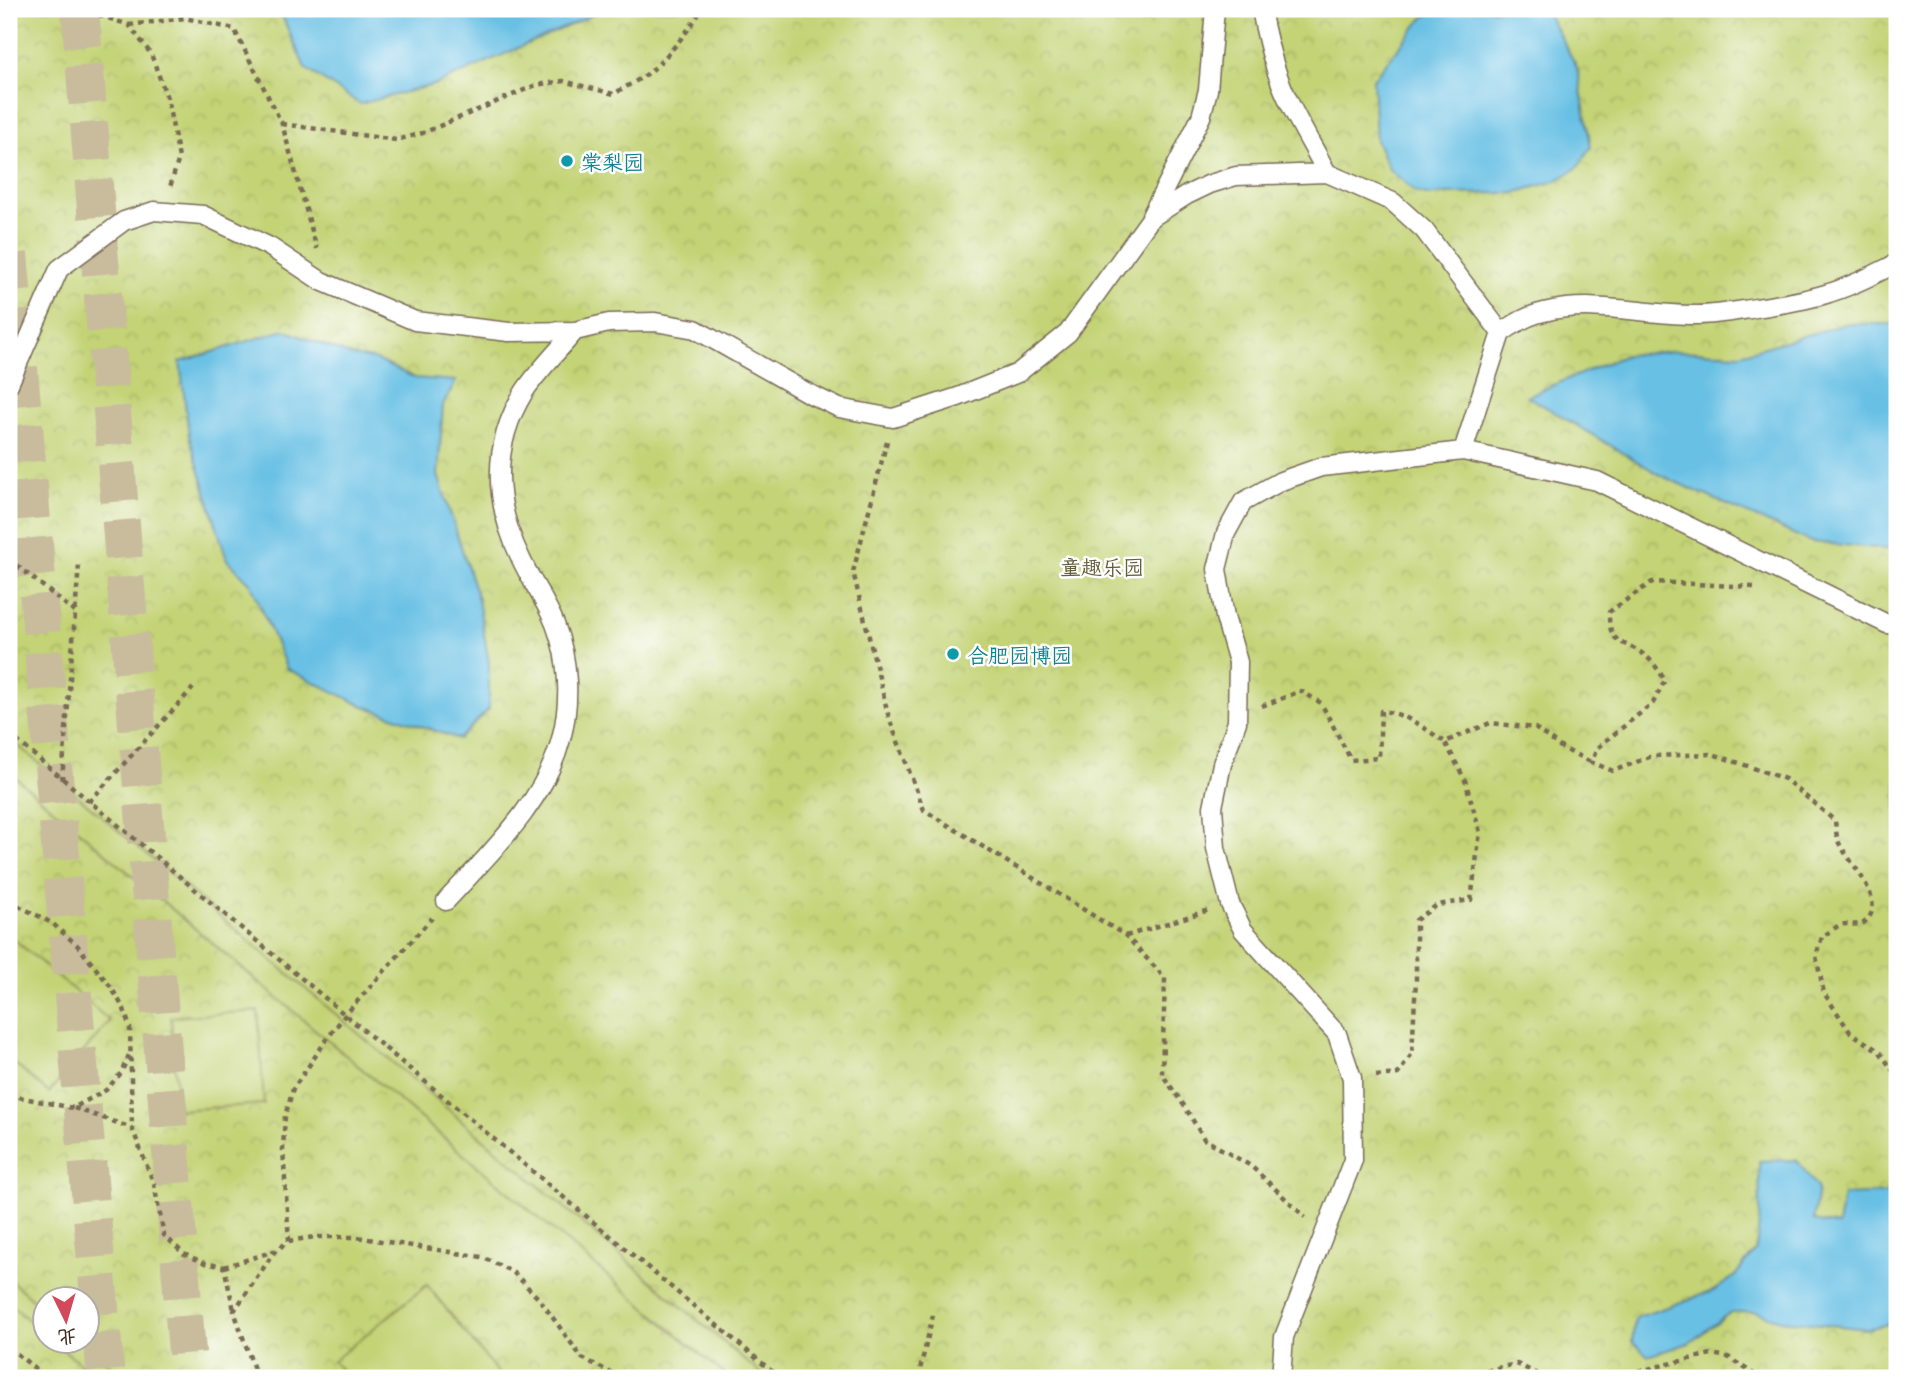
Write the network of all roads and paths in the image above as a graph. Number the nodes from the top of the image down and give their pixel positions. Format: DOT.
graph roads {
  1 [pos="80,9"];
  2 [pos="701,9"];
  3 [pos="1214,9"];
  4 [pos="1261,9"];
  5 [pos="129,25"];
  6 [pos="282,124"];
  7 [pos="1327,173"];
  8 [pos="153,211"];
  9 [pos="1151,218"];
  10 [pos="1897,263"];
  11 [pos="321,281"];
  12 [pos="575,331"];
  13 [pos="1501,332"];
  14 [pos="9,384"];
  15 [pos="892,418"];
  16 [pos="1463,451"];
  17 [pos="9,559"];
  18 [pos="79,564"];
  19 [pos="1781,572"];
  20 [pos="75,612"];
  21 [pos="1897,625"];
  22 [pos="193,688"];
  23 [pos="1237,716"];
  24 [pos="9,734"];
  25 [pos="1445,742"];
  26 [pos="1591,762"];
  27 [pos="62,780"];
  28 [pos="89,802"];
  29 [pos="446,901"];
  30 [pos="9,902"];
  31 [pos="1230,904"];
  32 [pos="1126,936"];
  33 [pos="345,1015"];
  34 [pos="131,1051"];
  35 [pos="1352,1077"];
  36 [pos="1897,1077"];
  37 [pos="9,1095"];
  38 [pos="73,1108"];
  39 [pos="132,1128"];
  40 [pos="1324,1235"];
  41 [pos="289,1241"];
  42 [pos="275,1251"];
  43 [pos="224,1267"];
  44 [pos="234,1311"];
  45 [pos="934,1311"];
  46 [pos="9,1347"];
  47 [pos="611,1376"];
  48 [pos="46,1378"];
  49 [pos="257,1378"];
  50 [pos="622,1378"];
  51 [pos="780,1378"];
  52 [pos="918,1378"];
  53 [pos="1281,1378"];
  54 [pos="1447,1378"];
  55 [pos="1545,1378"];
  56 [pos="1609,1378"];
  57 [pos="1760,1378"];
  1 -- 5 [label="path"];
  2 -- 6 [label="path"];
  3 -- 9 [label="lane"];
  4 -- 7 [label="lane"];
  5 -- 6 [label="path"];
  5 -- 8 [label="path"];
  6 -- 11 [label="path"];
  7 -- 9 [label="lane"];
  7 -- 13 [label="lane"];
  8 -- 11 [label="lane"];
  8 -- 14 [label="lane"];
  9 -- 15 [label="lane"];
  10 -- 13 [label="lane"];
  11 -- 12 [label="lane"];
  12 -- 15 [label="lane"];
  12 -- 29 [label="lane"];
  13 -- 16 [label="lane"];
  15 -- 32 [label="path"];
  16 -- 19 [label="lane"];
  16 -- 23 [label="lane"];
  17 -- 20 [label="path"];
  18 -- 20 [label="path"];
  19 -- 21 [label="lane"];
  19 -- 26 [label="path"];
  20 -- 27 [label="path"];
  22 -- 28 [label="path"];
  23 -- 25 [label="path"];
  23 -- 31 [label="lane"];
  24 -- 27 [label="path"];
  25 -- 26 [label="path"];
  25 -- 35 [label="path"];
  26 -- 36 [label="path"];
  27 -- 28 [label="path"];
  28 -- 33 [label="path"];
  29 -- 33 [label="path"];
  30 -- 34 [label="path"];
  31 -- 32 [label="path"];
  31 -- 35 [label="lane"];
  32 -- 40 [label="path"];
  33 -- 41 [label="path"];
  33 -- 51 [label="path"];
  34 -- 38 [label="path"];
  34 -- 39 [label="path"];
  35 -- 40 [label="lane"];
  37 -- 38 [label="path"];
  38 -- 39 [label="path"];
  39 -- 43 [label="path"];
  40 -- 53 [label="lane"];
  41 -- 42 [label="path"];
  41 -- 47 [label="path"];
  42 -- 43 [label="path"];
  42 -- 44 [label="path"];
  43 -- 44 [label="path"];
  44 -- 49 [label="path"];
  45 -- 52 [label="path"];
  46 -- 48 [label="path"];
  47 -- 50 [label="path"];
  54 -- 55 [label="path"];
  56 -- 57 [label="path"];
}
